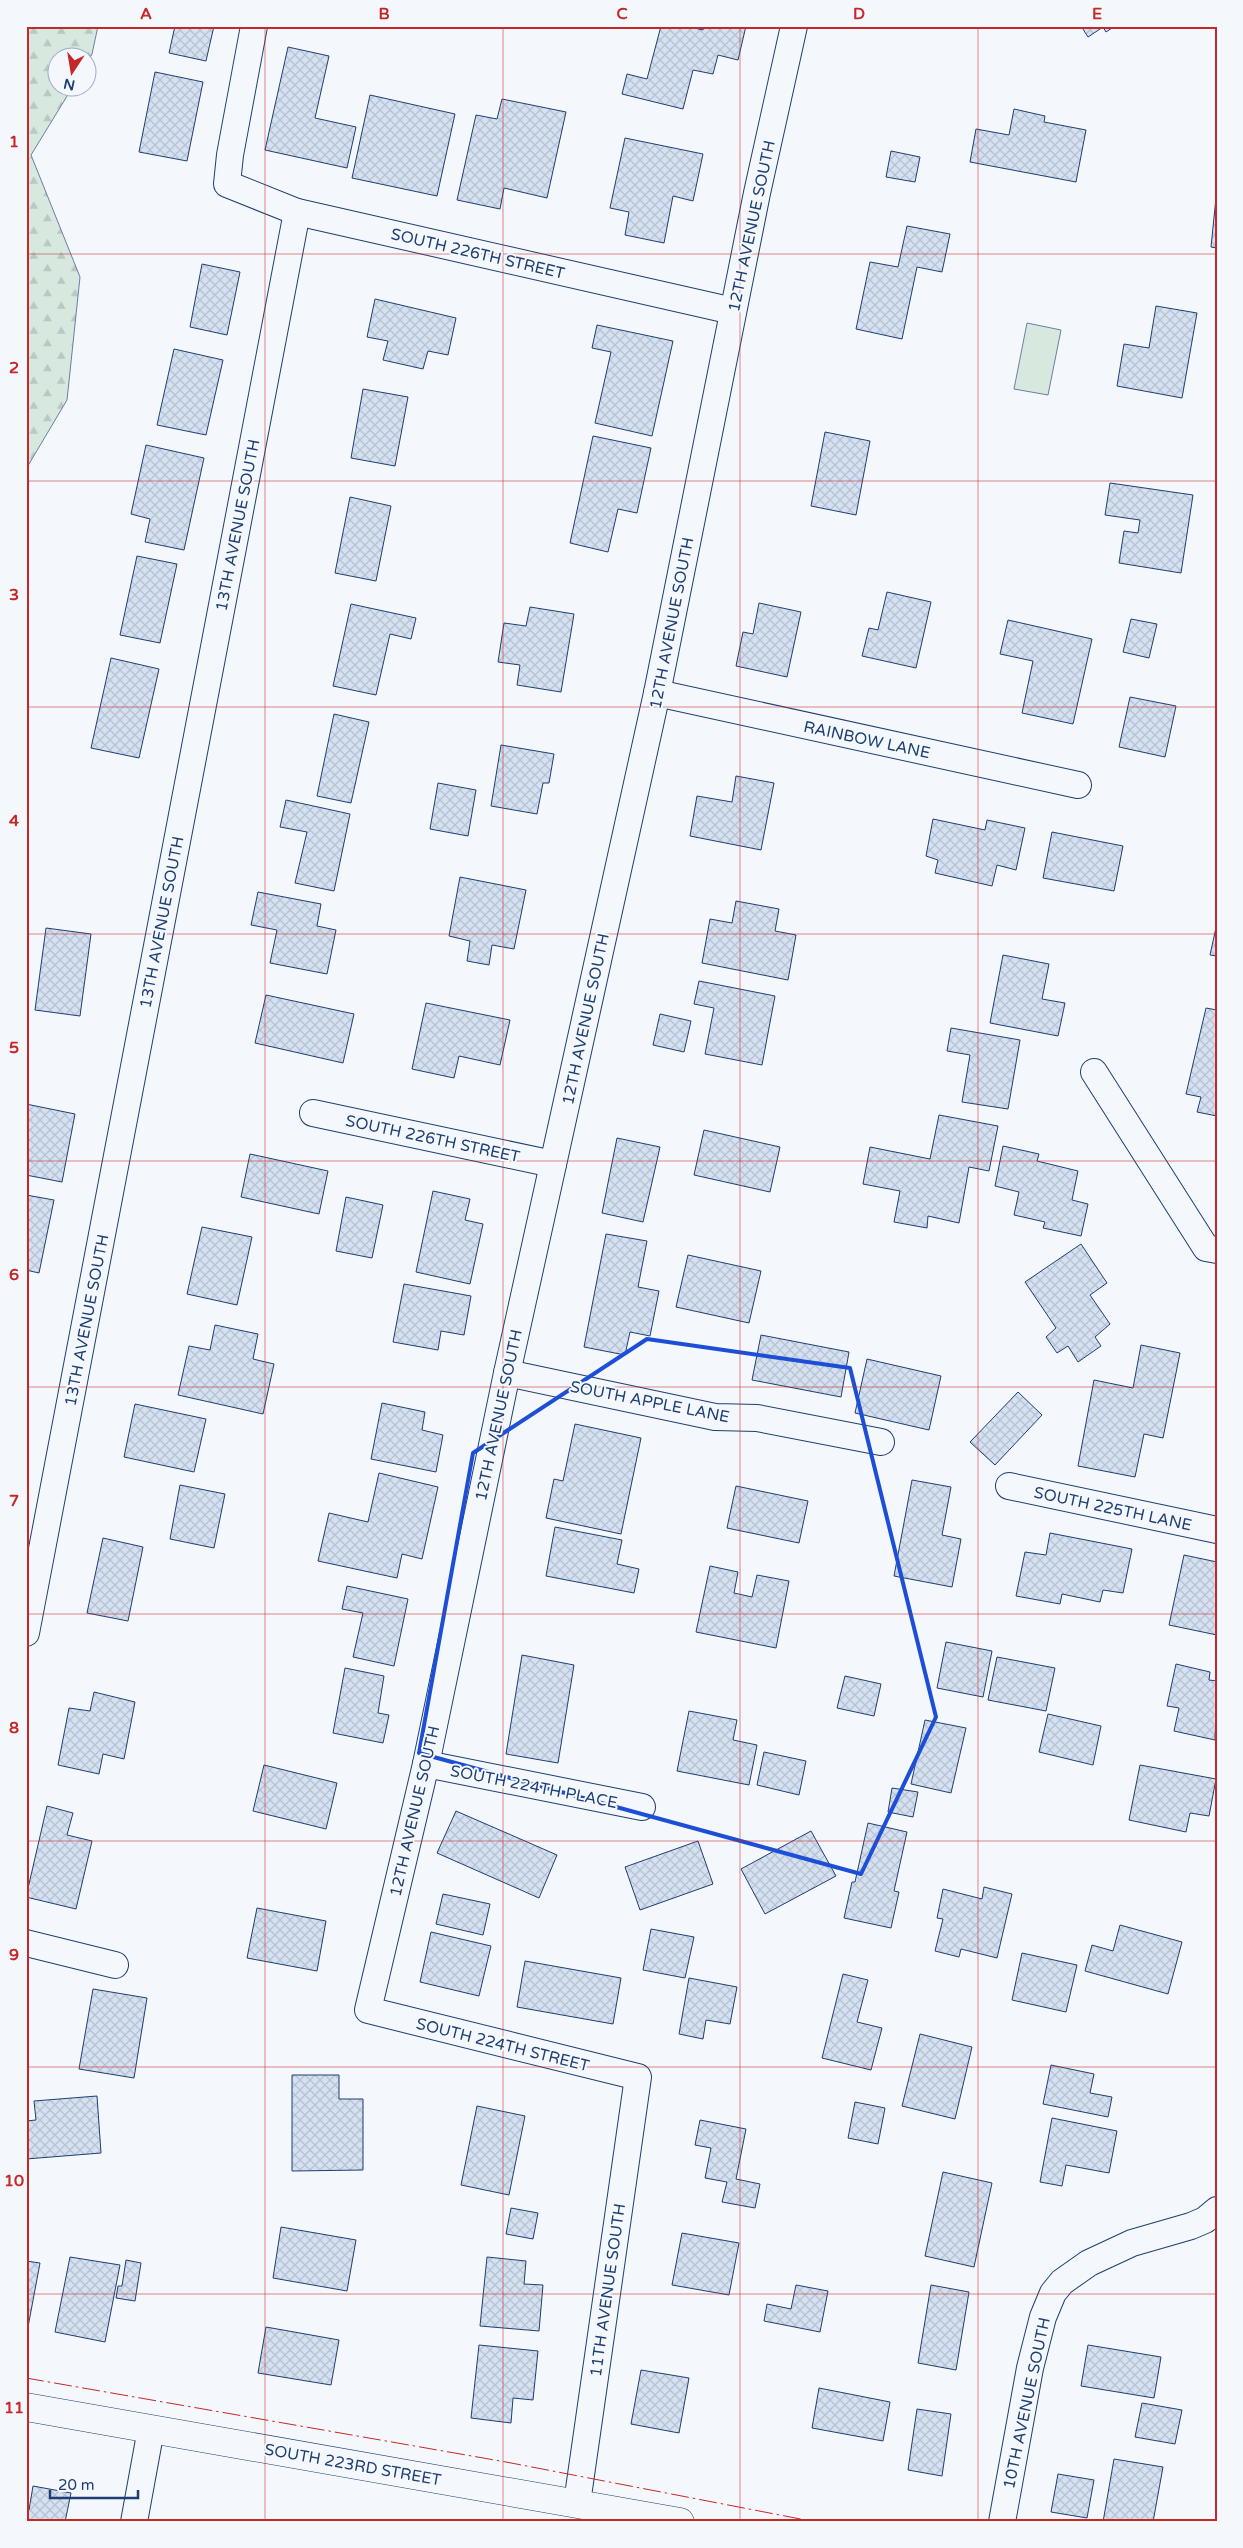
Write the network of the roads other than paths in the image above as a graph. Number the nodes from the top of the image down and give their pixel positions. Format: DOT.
graph roads {
  1 [pos="254,26"];
  2 [pos="794,26"];
  3 [pos="297,212"];
  4 [pos="733,311"];
  5 [pos="657,692"];
  6 [pos="1078,785"];
  7 [pos="1094,1072"];
  8 [pos="313,1113"];
  9 [pos="553,1164"];
  10 [pos="1217,1250"];
  11 [pos="507,1373"];
  12 [pos="882,1442"];
  13 [pos="1009,1486"];
  14 [pos="1217,1530"];
  15 [pos="26,1633"];
  16 [pos="426,1764"];
  17 [pos="642,1807"];
  18 [pos="26,1943"];
  19 [pos="115,1965"];
  20 [pos="368,2010"];
  21 [pos="638,2077"];
  22 [pos="1217,2210"];
  23 [pos="26,2407"];
  24 [pos="151,2429"];
  25 [pos="577,2503"];
  26 [pos="134,2522"];
  27 [pos="680,2522"];
  28 [pos="1002,2522"];
  1 -- 3 [label="street, SOUTH 226TH STREET"];
  2 -- 4 [label="street, 12TH AVENUE SOUTH"];
  3 -- 4 [label="street, SOUTH 226TH STREET"];
  3 -- 15 [label="street, 13TH AVENUE SOUTH"];
  4 -- 5 [label="street, 12TH AVENUE SOUTH"];
  5 -- 6 [label="street, RAINBOW LANE"];
  5 -- 9 [label="street, 12TH AVENUE SOUTH"];
  7 -- 10 [label="street"];
  8 -- 9 [label="street, SOUTH 226TH STREET"];
  9 -- 11 [label="street, 12TH AVENUE SOUTH"];
  11 -- 12 [label="street, SOUTH APPLE LANE"];
  11 -- 16 [label="street, 12TH AVENUE SOUTH"];
  13 -- 14 [label="street, SOUTH 225TH LANE"];
  16 -- 17 [label="street, SOUTH 224TH PLACE"];
  16 -- 20 [label="street, 12TH AVENUE SOUTH"];
  18 -- 19 [label="street"];
  20 -- 21 [label="street, SOUTH 224TH STREET"];
  21 -- 25 [label="street, 11TH AVENUE SOUTH"];
  22 -- 28 [label="street, 10TH AVENUE SOUTH"];
  23 -- 24 [label="street, SOUTH 223RD STREET"];
  24 -- 25 [label="street, SOUTH 223RD STREET"];
  24 -- 26 [label="street"];
  25 -- 27 [label="street, SOUTH 223RD STREET"];
}
